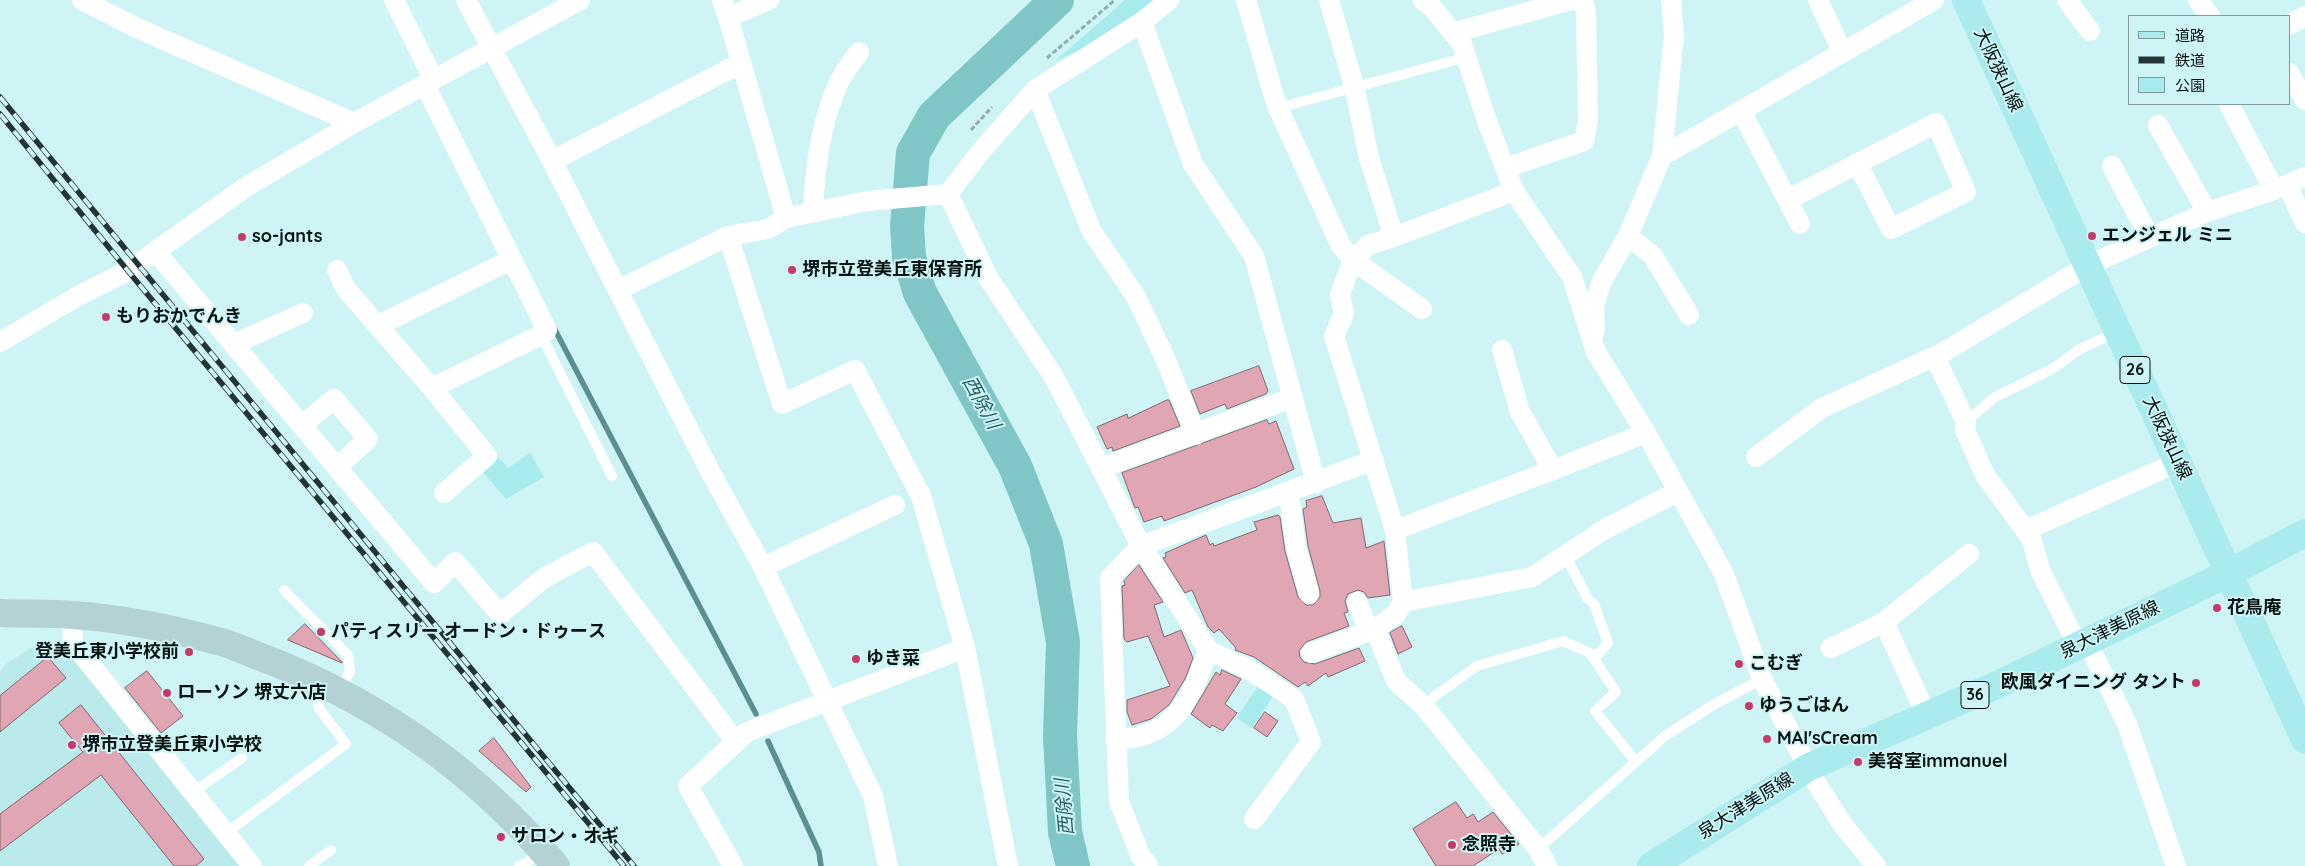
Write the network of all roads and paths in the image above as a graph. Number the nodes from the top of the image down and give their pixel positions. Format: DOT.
graph roads {
  1 [pos="82,0"];
  2 [pos="394,0"];
  3 [pos="466,0"];
  4 [pos="580,0"];
  5 [pos="769,0"];
  6 [pos="1169,0"];
  7 [pos="1246,0"];
  8 [pos="1329,0"];
  9 [pos="1423,0"];
  10 [pos="1571,0"];
  11 [pos="1583,0"];
  12 [pos="1671,0"];
  13 [pos="1818,0"];
  14 [pos="1934,0"];
  15 [pos="1966,0"];
  16 [pos="2067,0"];
  17 [pos="2198,0"];
  18 [pos="725,8"];
  19 [pos="2209,15"];
  20 [pos="2305,16"];
  21 [pos="1142,22"];
  22 [pos="2290,24"];
  23 [pos="2090,31"];
  24 [pos="1453,33"];
  25 [pos="492,49"];
  26 [pos="1842,51"];
  27 [pos="859,52"];
  28 [pos="1467,57"];
  29 [pos="741,63"];
  30 [pos="2290,75"];
  31 [pos="430,82"];
  32 [pos="1355,89"];
  33 [pos="1036,90"];
  34 [pos="2305,99"];
  35 [pos="2230,105"];
  36 [pos="1278,108"];
  37 [pos="1741,110"];
  38 [pos="354,122"];
  39 [pos="2158,125"];
  40 [pos="1662,156"];
  41 [pos="552,161"];
  42 [pos="1857,164"];
  43 [pos="2112,166"];
  44 [pos="1505,168"];
  45 [pos="2305,178"];
  46 [pos="2280,188"];
  47 [pos="1514,191"];
  48 [pos="944,194"];
  49 [pos="1789,199"];
  50 [pos="813,212"];
  51 [pos="2207,212"];
  52 [pos="786,218"];
  53 [pos="2305,223"];
  54 [pos="1800,224"];
  55 [pos="728,236"];
  56 [pos="1628,236"];
  57 [pos="1394,237"];
  58 [pos="2150,238"];
  59 [pos="156,252"];
  60 [pos="511,260"];
  61 [pos="1353,260"];
  62 [pos="2088,266"];
  63 [pos="337,270"];
  64 [pos="1572,277"];
  65 [pos="1602,281"];
  66 [pos="618,290"];
  67 [pos="1422,309"];
  68 [pos="303,314"];
  69 [pos="1689,315"];
  70 [pos="379,325"];
  71 [pos="2118,332"];
  72 [pos="541,335"];
  73 [pos="0,342"];
  74 [pos="234,344"];
  75 [pos="1502,350"];
  76 [pos="1596,352"];
  77 [pos="1935,357"];
  78 [pos="432,388"];
  79 [pos="1292,398"];
  80 [pos="1966,422"];
  81 [pos="302,425"];
  82 [pos="1646,433"];
  83 [pos="1196,435"];
  84 [pos="1756,457"];
  85 [pos="1374,460"];
  86 [pos="2178,462"];
  87 [pos="337,467"];
  88 [pos="1101,468"];
  89 [pos="1553,470"];
  90 [pos="612,476"];
  91 [pos="1316,483"];
  92 [pos="1677,492"];
  93 [pos="444,493"];
  94 [pos="1289,493"];
  95 [pos="895,505"];
  96 [pos="1395,530"];
  97 [pos="2026,530"];
  98 [pos="2305,533"];
  99 [pos="1141,546"];
  100 [pos="1969,554"];
  101 [pos="1565,555"];
  102 [pos="763,567"];
  103 [pos="2229,573"];
  104 [pos="284,590"];
  105 [pos="1309,594"];
  106 [pos="1356,602"];
  107 [pos="1403,602"];
  108 [pos="0,613"];
  109 [pos="72,615"];
  110 [pos="1884,622"];
  111 [pos="1372,630"];
  112 [pos="2083,644"];
  113 [pos="965,648"];
  114 [pos="1831,648"];
  115 [pos="1208,650"];
  116 [pos="1312,653"];
  117 [pos="1594,659"];
  118 [pos="1762,679"];
  119 [pos="333,689"];
  120 [pos="829,702"];
  121 [pos="1425,707"];
  122 [pos="1927,716"];
  123 [pos="2303,731"];
  124 [pos="1115,739"];
  125 [pos="736,742"];
  126 [pos="242,758"];
  127 [pos="1636,762"];
  128 [pos="1808,767"];
  129 [pos="193,792"];
  130 [pos="1254,819"];
  131 [pos="226,833"];
  132 [pos="1538,848"];
  133 [pos="331,850"];
  134 [pos="549,857"];
  135 [pos="252,866"];
  136 [pos="309,866"];
  137 [pos="519,866"];
  138 [pos="733,866"];
  139 [pos="888,866"];
  140 [pos="1008,866"];
  141 [pos="1148,866"];
  142 [pos="1547,866"];
  143 [pos="1651,866"];
  144 [pos="1876,866"];
  145 [pos="2176,866"];
  1 -- 38 [label="street"];
  2 -- 31 [label="street"];
  3 -- 25 [label="street"];
  4 -- 25 [label="street"];
  5 -- 18 [label="street"];
  6 -- 21 [label="street"];
  7 -- 36 [label="street"];
  8 -- 32 [label="street"];
  9 -- 24 [label="street"];
  10 -- 24 [label="street"];
  11 -- 44 [label="street"];
  12 -- 40 [label="street"];
  13 -- 26 [label="street"];
  14 -- 26 [label="street"];
  15 -- 62 [label="main road, 大阪狭山線 / 26"];
  16 -- 23 [label="street"];
  17 -- 19 [label="street"];
  18 -- 29 [label="street"];
  20 -- 22 [label="street"];
  21 -- 33 [label="street"];
  21 -- 79 [label="street"];
  24 -- 28 [label="street"];
  25 -- 31 [label="street"];
  25 -- 41 [label="street"];
  26 -- 37 [label="street"];
  27 -- 50 [label="street"];
  28 -- 32 [label="lane"];
  28 -- 44 [label="street"];
  29 -- 41 [label="street"];
  29 -- 52 [label="street"];
  30 -- 34 [label="street"];
  31 -- 38 [label="street"];
  31 -- 60 [label="street"];
  32 -- 36 [label="lane"];
  32 -- 57 [label="street"];
  33 -- 48 [label="street"];
  33 -- 83 [label="street"];
  35 -- 46 [label="street"];
  36 -- 61 [label="street"];
  37 -- 40 [label="street"];
  37 -- 49 [label="street"];
  38 -- 59 [label="street"];
  39 -- 51 [label="street"];
  40 -- 56 [label="street"];
  41 -- 66 [label="street"];
  42 -- 42 [label="street"];
  42 -- 49 [label="street"];
  43 -- 58 [label="street"];
  44 -- 47 [label="street"];
  45 -- 46 [label="street"];
  46 -- 51 [label="street"];
  46 -- 53 [label="street"];
  47 -- 57 [label="street"];
  47 -- 64 [label="street"];
  48 -- 50 [label="street"];
  48 -- 88 [label="street"];
  49 -- 54 [label="street"];
  50 -- 52 [label="street"];
  51 -- 58 [label="street"];
  52 -- 55 [label="street"];
  55 -- 66 [label="street"];
  55 -- 113 [label="street"];
  56 -- 65 [label="street"];
  56 -- 69 [label="street"];
  57 -- 61 [label="street"];
  58 -- 62 [label="street"];
  59 -- 73 [label="street"];
  59 -- 74 [label="street"];
  60 -- 70 [label="street"];
  60 -- 72 [label="street"];
  61 -- 67 [label="street"];
  61 -- 85 [label="street"];
  62 -- 71 [label="main road, 大阪狭山線 / 26"];
  62 -- 77 [label="street"];
  63 -- 70 [label="street"];
  64 -- 65 [label="street"];
  64 -- 76 [label="street"];
  65 -- 76 [label="street"];
  66 -- 102 [label="street"];
  68 -- 74 [label="street"];
  70 -- 78 [label="street"];
  71 -- 80 [label="lane"];
  71 -- 86 [label="main road, 大阪狭山線 / 26"];
  72 -- 78 [label="street"];
  72 -- 90 [label="lane"];
  74 -- 81 [label="street"];
  75 -- 89 [label="street"];
  76 -- 82 [label="street"];
  77 -- 80 [label="street"];
  77 -- 84 [label="street"];
  78 -- 93 [label="street"];
  79 -- 83 [label="street"];
  79 -- 91 [label="street"];
  80 -- 97 [label="street"];
  81 -- 87 [label="street"];
  81 -- 87 [label="street"];
  82 -- 89 [label="street"];
  82 -- 92 [label="street"];
  83 -- 88 [label="street"];
  85 -- 91 [label="street"];
  85 -- 96 [label="street"];
  86 -- 97 [label="street"];
  86 -- 103 [label="main road, 大阪狭山線 / 26"];
  87 -- 125 [label="street"];
  88 -- 99 [label="street"];
  89 -- 96 [label="street"];
  91 -- 94 [label="street"];
  92 -- 101 [label="street"];
  92 -- 118 [label="street"];
  94 -- 99 [label="street"];
  94 -- 105 [label="street"];
  95 -- 102 [label="street"];
  96 -- 107 [label="street"];
  97 -- 112 [label="street"];
  98 -- 103 [label="main road, 泉大津美原線 / 36"];
  99 -- 115 [label="street"];
  99 -- 124 [label="street"];
  100 -- 110 [label="street"];
  101 -- 107 [label="street"];
  101 -- 117 [label="lane"];
  102 -- 120 [label="street"];
  103 -- 112 [label="main road, 泉大津美原線 / 36"];
  103 -- 123 [label="main road, 大阪狭山線 / 26"];
  104 -- 119 [label="lane"];
  106 -- 111 [label="street"];
  107 -- 111 [label="street"];
  108 -- 109 [label="street"];
  109 -- 119 [label="street"];
  109 -- 129 [label="street"];
  110 -- 114 [label="street"];
  110 -- 122 [label="street"];
  111 -- 116 [label="street"];
  111 -- 121 [label="street"];
  112 -- 122 [label="main road, 泉大津美原線 / 36"];
  112 -- 145 [label="street"];
  113 -- 120 [label="street"];
  113 -- 140 [label="street"];
  115 -- 124 [label="street"];
  115 -- 130 [label="street"];
  117 -- 121 [label="lane"];
  117 -- 127 [label="lane"];
  118 -- 127 [label="lane"];
  118 -- 128 [label="street"];
  119 -- 131 [label="lane"];
  119 -- 134 [label="street"];
  120 -- 125 [label="street"];
  120 -- 139 [label="street"];
  121 -- 132 [label="street"];
  122 -- 128 [label="main road, 泉大津美原線 / 36"];
  124 -- 141 [label="street"];
  125 -- 138 [label="street"];
  126 -- 129 [label="lane"];
  127 -- 132 [label="lane"];
  128 -- 143 [label="main road, 泉大津美原線 / 36"];
  128 -- 144 [label="street"];
  129 -- 131 [label="street"];
  131 -- 135 [label="street"];
  132 -- 142 [label="street"];
  133 -- 136 [label="lane"];
  134 -- 137 [label="lane"];
}
